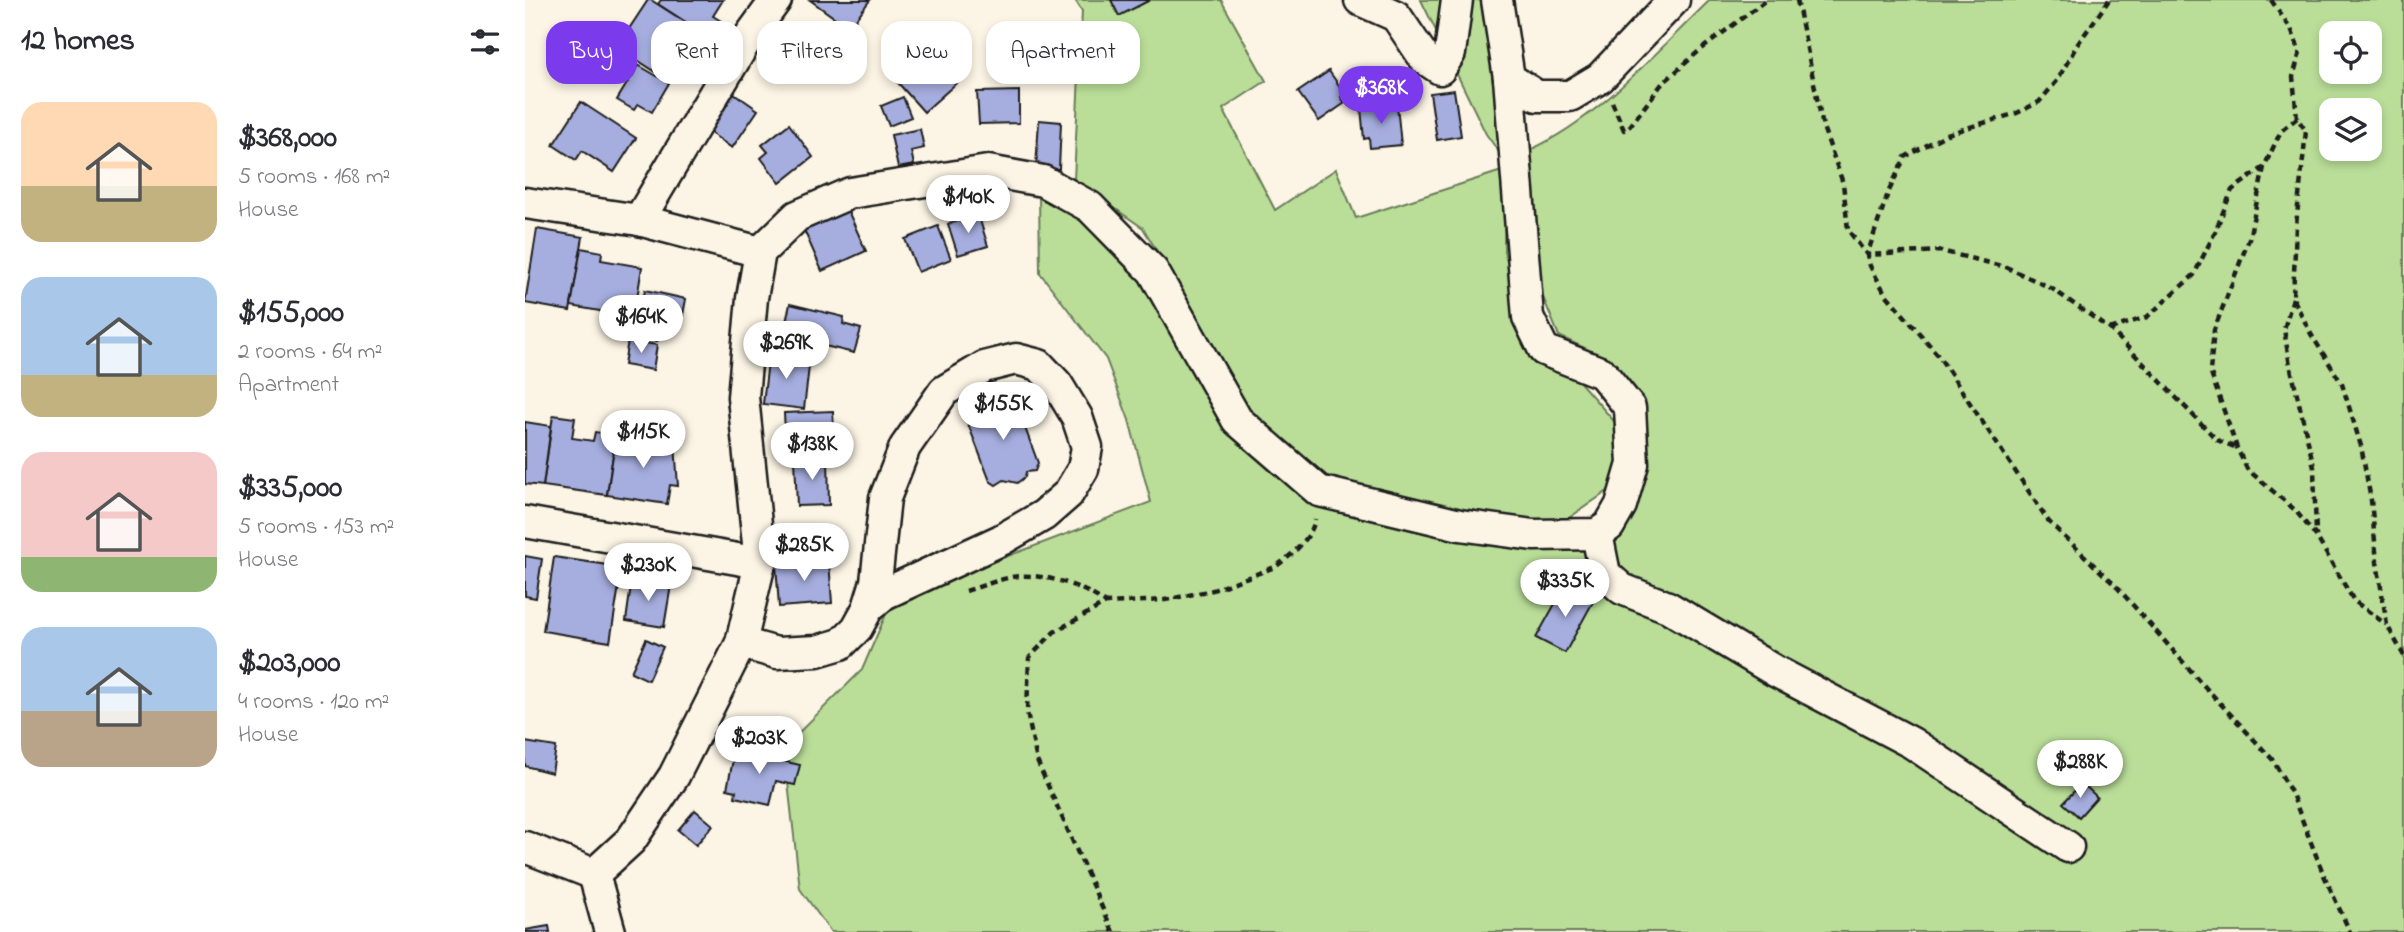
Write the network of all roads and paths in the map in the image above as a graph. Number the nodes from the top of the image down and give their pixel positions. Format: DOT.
graph roads {
  1 [pos="776,0"];
  2 [pos="1360,0"];
  3 [pos="1457,0"];
  4 [pos="1497,0"];
  5 [pos="1674,0"];
  6 [pos="1766,0"];
  7 [pos="1797,0"];
  8 [pos="2109,0"];
  9 [pos="2271,0"];
  10 [pos="1618,60"];
  11 [pos="1509,78"];
  12 [pos="2297,118"];
  13 [pos="2264,167"];
  14 [pos="525,203"];
  15 [pos="639,220"];
  16 [pos="760,252"];
  17 [pos="1867,255"];
  18 [pos="2293,298"];
  19 [pos="2110,330"];
  20 [pos="2237,447"];
  21 [pos="1319,491"];
  22 [pos="525,522"];
  23 [pos="1597,534"];
  24 [pos="2316,536"];
  25 [pos="760,564"];
  26 [pos="962,592"];
  27 [pos="1106,603"];
  28 [pos="868,608"];
  29 [pos="2387,625"];
  30 [pos="741,643"];
  31 [pos="2404,656"];
  32 [pos="525,847"];
  33 [pos="2068,847"];
  34 [pos="594,874"];
  35 [pos="610,932"];
  36 [pos="1113,932"];
  37 [pos="2350,932"];
  1 -- 15 [label="street"];
  2 -- 3 [label="street"];
  4 -- 11 [label="street"];
  5 -- 10 [label="street"];
  6 -- 10 [label="path"];
  7 -- 17 [label="path"];
  8 -- 17 [label="path"];
  9 -- 12 [label="path"];
  10 -- 11 [label="street"];
  11 -- 23 [label="street"];
  12 -- 13 [label="path"];
  12 -- 18 [label="path"];
  13 -- 19 [label="path"];
  13 -- 20 [label="path"];
  14 -- 15 [label="street"];
  15 -- 16 [label="street"];
  16 -- 21 [label="street"];
  16 -- 25 [label="street"];
  17 -- 19 [label="path"];
  17 -- 37 [label="path"];
  18 -- 24 [label="path"];
  18 -- 29 [label="path"];
  19 -- 20 [label="path"];
  20 -- 24 [label="path"];
  21 -- 23 [label="street"];
  21 -- 27 [label="path"];
  22 -- 25 [label="street"];
  23 -- 33 [label="street"];
  24 -- 29 [label="path"];
  25 -- 30 [label="street"];
  26 -- 27 [label="path"];
  27 -- 36 [label="path"];
  28 -- 28 [label="street"];
  28 -- 30 [label="street"];
  29 -- 31 [label="path"];
  30 -- 34 [label="street"];
  32 -- 34 [label="street"];
  34 -- 35 [label="street"];
}
